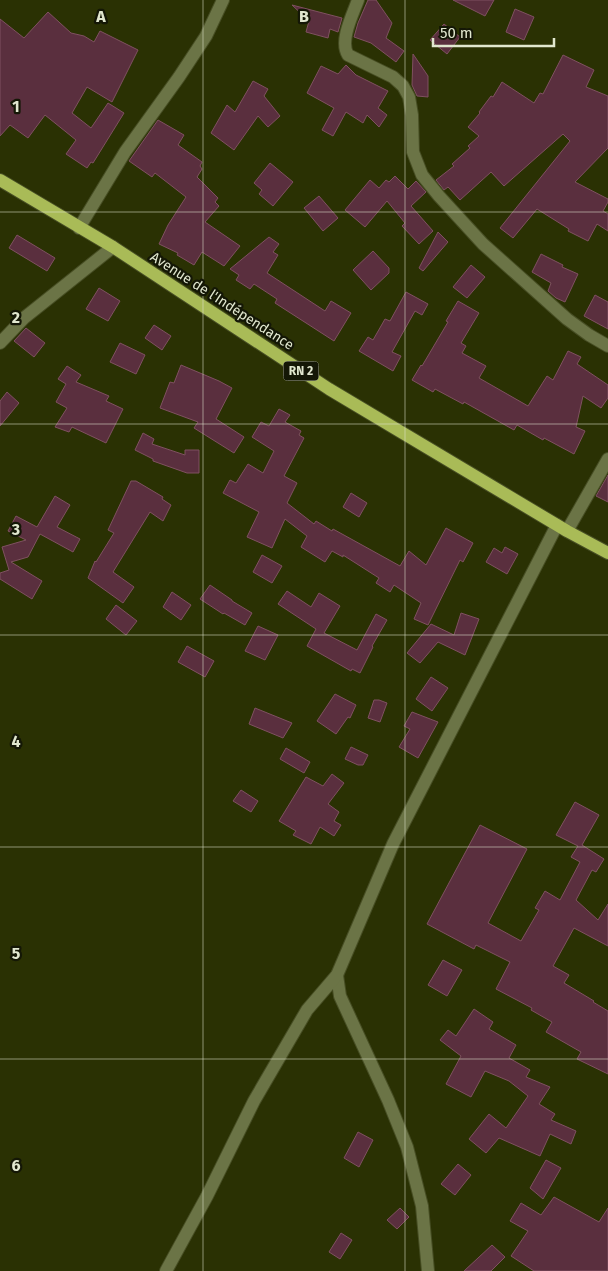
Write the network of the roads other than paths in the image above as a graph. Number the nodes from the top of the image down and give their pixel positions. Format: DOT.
graph roads {
  1 [pos="223,0"];
  2 [pos="358,0"];
  3 [pos="0,180"];
  4 [pos="79,228"];
  5 [pos="113,248"];
  6 [pos="0,343"];
  7 [pos="608,346"];
  8 [pos="608,459"];
  9 [pos="562,528"];
  10 [pos="608,553"];
  11 [pos="336,975"];
  12 [pos="166,1271"];
  13 [pos="428,1271"];
  1 -- 4 [label="street"];
  2 -- 7 [label="street"];
  3 -- 4 [label="main road, Avenue de l'Indépendance / RN 2"];
  4 -- 5 [label="main road, Avenue de l'Indépendance / RN 2"];
  5 -- 6 [label="street"];
  5 -- 9 [label="main road, Avenue de l'Indépendance / RN 2"];
  8 -- 9 [label="street"];
  9 -- 10 [label="main road, Avenue de l'Indépendance / RN 2"];
  9 -- 11 [label="street"];
  11 -- 12 [label="street"];
  11 -- 13 [label="street"];
}
